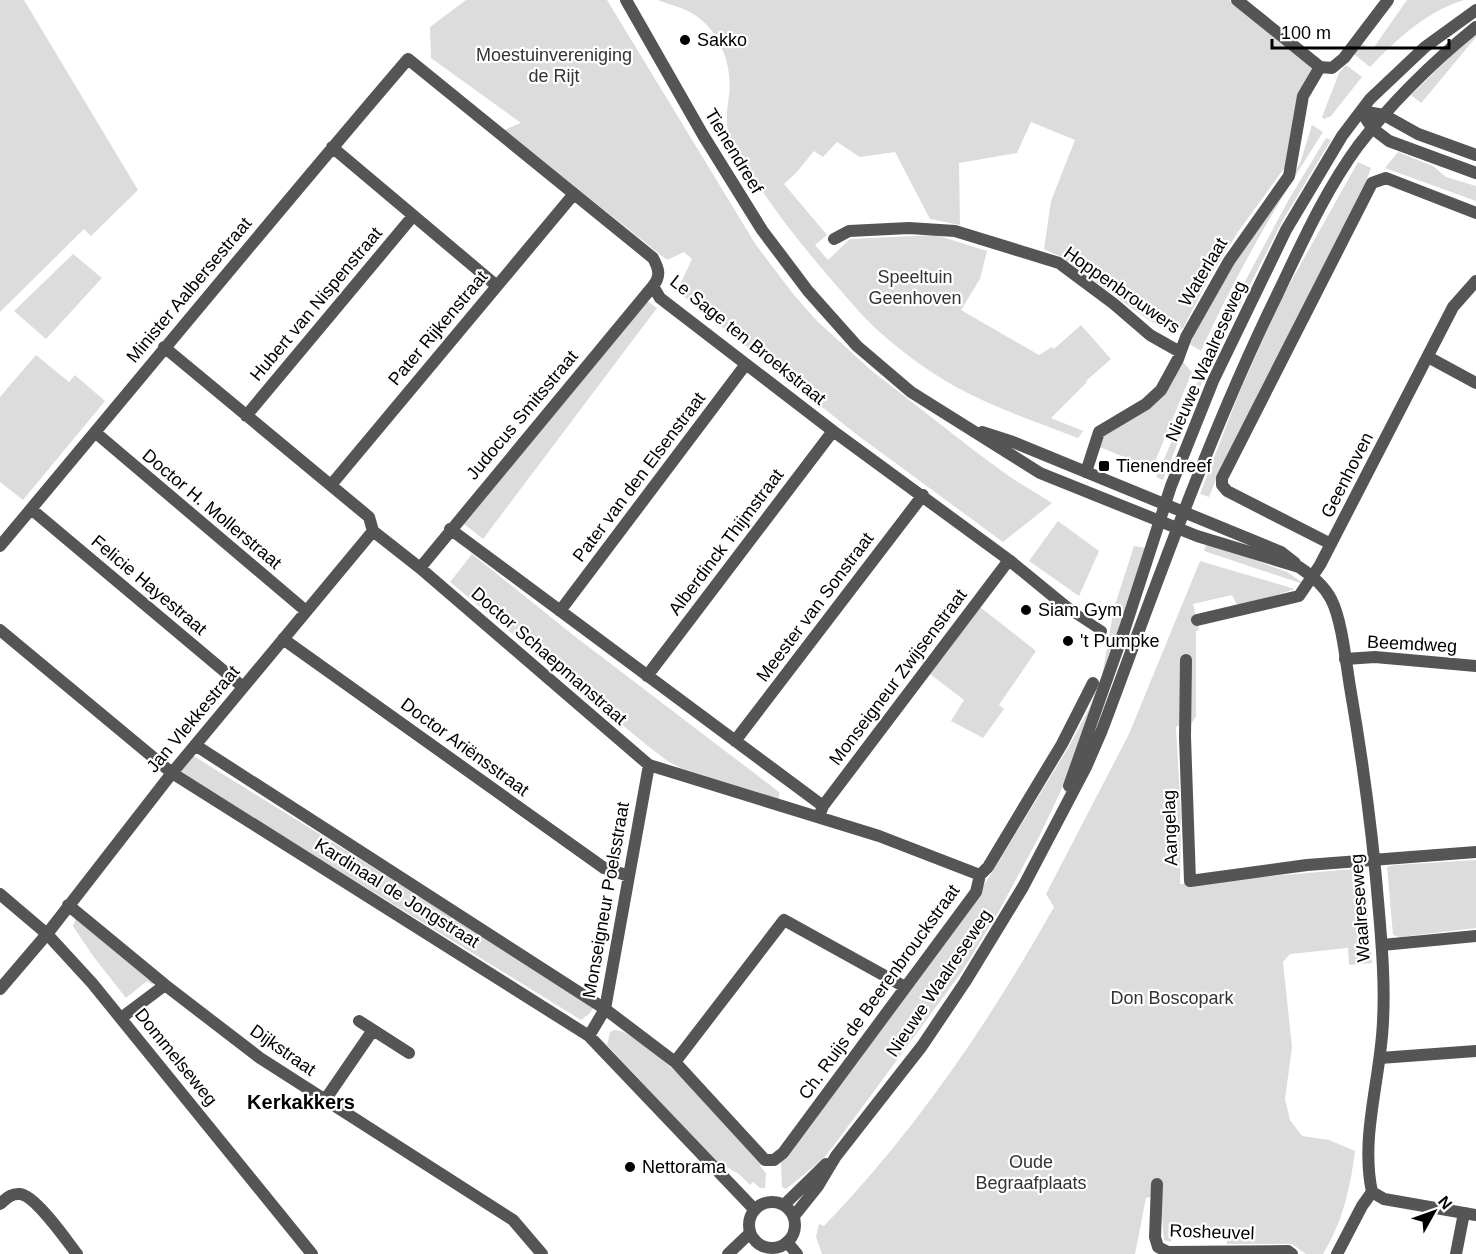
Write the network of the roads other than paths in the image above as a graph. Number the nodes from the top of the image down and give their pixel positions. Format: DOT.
graph roads {
  1 [pos="626,0"];
  2 [pos="1237,0"];
  3 [pos="1388,0"];
  4 [pos="1476,10"];
  5 [pos="1476,27"];
  6 [pos="408,59"];
  7 [pos="1320,67"];
  8 [pos="1361,111"];
  9 [pos="1384,115"];
  10 [pos="1372,128"];
  11 [pos="332,147"];
  12 [pos="1476,155"];
  13 [pos="1476,173"];
  14 [pos="573,195"];
  15 [pos="1476,213"];
  16 [pos="413,216"];
  17 [pos="834,239"];
  18 [pos="1476,280"];
  19 [pos="497,286"];
  20 [pos="653,286"];
  21 [pos="164,347"];
  22 [pos="1180,352"];
  23 [pos="1428,357"];
  24 [pos="746,364"];
  25 [pos="1476,383"];
  26 [pos="246,416"];
  27 [pos="964,426"];
  28 [pos="833,431"];
  29 [pos="96,433"];
  30 [pos="1086,472"];
  31 [pos="331,485"];
  32 [pos="923,495"];
  33 [pos="1165,504"];
  34 [pos="31,509"];
  35 [pos="1184,513"];
  36 [pos="1159,521"];
  37 [pos="1178,528"];
  38 [pos="450,530"];
  39 [pos="373,531"];
  40 [pos="1331,544"];
  41 [pos="0,546"];
  42 [pos="1009,560"];
  43 [pos="1299,567"];
  44 [pos="420,568"];
  45 [pos="1312,576"];
  46 [pos="1070,610"];
  47 [pos="306,611"];
  48 [pos="560,611"];
  49 [pos="1197,620"];
  50 [pos="0,630"];
  51 [pos="1102,631"];
  52 [pos="283,639"];
  53 [pos="1345,659"];
  54 [pos="1186,660"];
  55 [pos="1476,666"];
  56 [pos="647,676"];
  57 [pos="1093,683"];
  58 [pos="243,687"];
  59 [pos="735,741"];
  60 [pos="195,745"];
  61 [pos="649,765"];
  62 [pos="172,773"];
  63 [pos="821,812"];
  64 [pos="1057,821"];
  65 [pos="1476,852"];
  66 [pos="1375,860"];
  67 [pos="980,875"];
  68 [pos="629,876"];
  69 [pos="0,894"];
  70 [pos="68,905"];
  71 [pos="46,934"];
  72 [pos="1476,936"];
  73 [pos="1382,945"];
  74 [pos="165,985"];
  75 [pos="906,987"];
  76 [pos="0,989"];
  77 [pos="605,1009"];
  78 [pos="121,1018"];
  79 [pos="359,1021"];
  80 [pos="373,1030"];
  81 [pos="589,1036"];
  82 [pos="1476,1052"];
  83 [pos="410,1053"];
  84 [pos="1380,1058"];
  85 [pos="675,1062"];
  86 [pos="325,1100"];
  87 [pos="836,1156"];
  88 [pos="774,1160"];
  89 [pos="1157,1184"];
  90 [pos="1371,1192"];
  91 [pos="0,1204"];
  92 [pos="784,1205"];
  93 [pos="754,1209"];
  94 [pos="1470,1214"];
  95 [pos="794,1216"];
  96 [pos="750,1233"];
  97 [pos="787,1242"];
  98 [pos="763,1246"];
  99 [pos="77,1254"];
  100 [pos="312,1254"];
  101 [pos="542,1254"];
  102 [pos="728,1254"];
  103 [pos="751,1254"];
  104 [pos="797,1254"];
  105 [pos="1292,1254"];
  106 [pos="1337,1254"];
  107 [pos="1456,1254"];
  1 -- 27 [label="street, Tienendreef"];
  2 -- 7 [label="street"];
  3 -- 7 [label="street"];
  4 -- 8 [label="street, Nieuwe Waalreseweg"];
  5 -- 9 [label="street, Nieuwe Waalreseweg"];
  6 -- 11 [label="street, Minister Aalbersestraat"];
  6 -- 14 [label="street, Le Sage ten Broekstraat"];
  7 -- 22 [label="street, Waterlaat"];
  8 -- 9 [label="street"];
  8 -- 10 [label="street"];
  8 -- 33 [label="street, Nieuwe Waalreseweg"];
  9 -- 10 [label="street, Nieuwe Waalreseweg"];
  9 -- 12 [label="street"];
  10 -- 13 [label="street"];
  10 -- 35 [label="street, Nieuwe Waalreseweg"];
  11 -- 16 [label="street"];
  11 -- 21 [label="street, Minister Aalbersestraat"];
  14 -- 19 [label="street, Pater Rijkenstraat"];
  14 -- 20 [label="street, Le Sage ten Broekstraat"];
  15 -- 40 [label="street"];
  16 -- 19 [label="street"];
  16 -- 26 [label="street, Hubert van Nispenstraat"];
  17 -- 22 [label="street, Hoppenbrouwers"];
  18 -- 23 [label="street, Geenhoven"];
  19 -- 31 [label="street, Pater Rijkenstraat"];
  20 -- 24 [label="street, Le Sage ten Broekstraat"];
  20 -- 38 [label="street, Judocus Smitsstraat"];
  21 -- 26 [label="street, Doctor Schaepmanstraat"];
  21 -- 29 [label="street, Minister Aalbersestraat"];
  22 -- 30 [label="street, Waterlaat"];
  23 -- 25 [label="street"];
  23 -- 40 [label="street, Geenhoven"];
  24 -- 28 [label="street, Le Sage ten Broekstraat"];
  24 -- 48 [label="street, Pater van den Elsenstraat"];
  26 -- 31 [label="street, Doctor Schaepmanstraat"];
  27 -- 30 [label="street, Tienendreef"];
  27 -- 36 [label="street, Tienendreef"];
  28 -- 32 [label="street, Le Sage ten Broekstraat"];
  28 -- 56 [label="street, Alberdinck Thijmstraat"];
  29 -- 34 [label="street, Minister Aalbersestraat"];
  29 -- 47 [label="street, Doctor H. Mollerstraat"];
  30 -- 33 [label="street, Tienendreef"];
  31 -- 39 [label="street, Doctor Schaepmanstraat"];
  32 -- 42 [label="street, Le Sage ten Broekstraat"];
  32 -- 59 [label="street, Meester van Sonstraat"];
  33 -- 35 [label="street, Tienendreef"];
  33 -- 36 [label="street, Nieuwe Waalreseweg"];
  34 -- 41 [label="street, Minister Aalbersestraat"];
  34 -- 58 [label="street, Felicie Hayestraat"];
  35 -- 37 [label="street, Nieuwe Waalreseweg"];
  35 -- 43 [label="street, Waalreseweg"];
  36 -- 37 [label="street, Tienendreef"];
  36 -- 64 [label="street, Nieuwe Waalreseweg"];
  37 -- 43 [label="street, Waalreseweg"];
  37 -- 64 [label="street, Nieuwe Waalreseweg"];
  38 -- 44 [label="street, Judocus Smitsstraat"];
  38 -- 48 [label="street, Doctor Schaepmanstraat"];
  39 -- 44 [label="street, Doctor Schaepmanstraat"];
  39 -- 47 [label="street, Jan Vlekkestraat"];
  40 -- 45 [label="street, Geenhoven"];
  42 -- 46 [label="street, Le Sage ten Broekstraat"];
  42 -- 63 [label="street, Monseigneur Zwijsenstraat"];
  43 -- 45 [label="street, Waalreseweg"];
  44 -- 61 [label="street, Doctor Schaepmanstraat"];
  45 -- 49 [label="street, Geenhoven"];
  45 -- 53 [label="street, Waalreseweg"];
  46 -- 51 [label="street"];
  47 -- 52 [label="street, Jan Vlekkestraat"];
  48 -- 56 [label="street, Doctor Schaepmanstraat"];
  50 -- 62 [label="street, Kardinaal de Jongstraat"];
  52 -- 58 [label="street, Jan Vlekkestraat"];
  52 -- 68 [label="street, Doctor Ariënsstraat"];
  53 -- 55 [label="street, Beemdweg"];
  53 -- 66 [label="street, Waalreseweg"];
  54 -- 66 [label="street, Aangelag"];
  56 -- 59 [label="street, Doctor Schaepmanstraat"];
  57 -- 67 [label="street, Ch. Ruijs de Beerenbrouckstraat"];
  58 -- 60 [label="street, Jan Vlekkestraat"];
  59 -- 63 [label="street, Doctor Schaepmanstraat"];
  60 -- 62 [label="street, Jan Vlekkestraat"];
  60 -- 77 [label="street, Kardinaal de Jongstraat"];
  61 -- 63 [label="street, Doctor Schaepmanstraat"];
  61 -- 68 [label="street, Monseigneur Poelsstraat"];
  62 -- 70 [label="street, Jan Vlekkestraat"];
  62 -- 81 [label="street, Kardinaal de Jongstraat"];
  63 -- 67 [label="street, Doctor Schaepmanstraat"];
  64 -- 87 [label="street, Nieuwe Waalreseweg"];
  65 -- 66 [label="street"];
  66 -- 73 [label="street, Waalreseweg"];
  67 -- 75 [label="street, Ch. Ruijs de Beerenbrouckstraat"];
  68 -- 77 [label="street, Monseigneur Poelsstraat"];
  69 -- 71 [label="street, Dommelseweg"];
  70 -- 71 [label="street, Jan Vlekkestraat"];
  70 -- 74 [label="street, Dijkstraat"];
  71 -- 76 [label="street, Jan Vlekkestraat"];
  71 -- 78 [label="street, Dommelseweg"];
  72 -- 73 [label="street"];
  73 -- 84 [label="street, Waalreseweg"];
  74 -- 78 [label="street"];
  74 -- 86 [label="street, Dijkstraat"];
  75 -- 85 [label="street"];
  75 -- 88 [label="street, Ch. Ruijs de Beerenbrouckstraat"];
  77 -- 81 [label="street, Monseigneur Poelsstraat"];
  77 -- 85 [label="street, Kardinaal de Jongstraat"];
  78 -- 100 [label="street, Dommelseweg"];
  79 -- 80 [label="street"];
  80 -- 83 [label="street"];
  80 -- 86 [label="street"];
  81 -- 93 [label="street, Kardinaal de Jongstraat"];
  82 -- 84 [label="street"];
  84 -- 90 [label="street, Waalreseweg"];
  85 -- 88 [label="street, Kardinaal de Jongstraat"];
  86 -- 101 [label="street, Dijkstraat"];
  87 -- 92 [label="street, Nieuwe Waalreseweg"];
  87 -- 95 [label="street, Nieuwe Waalreseweg"];
  89 -- 105 [label="street, Rosheuvel"];
  90 -- 94 [label="street"];
  90 -- 106 [label="street"];
  91 -- 99 [label="street"];
  92 -- 93 [label="street"];
  92 -- 95 [label="street"];
  93 -- 96 [label="street"];
  94 -- 107 [label="street"];
  95 -- 97 [label="street"];
  96 -- 98 [label="street"];
  96 -- 102 [label="street"];
  97 -- 98 [label="street"];
  97 -- 104 [label="street"];
  98 -- 103 [label="street"];
}
